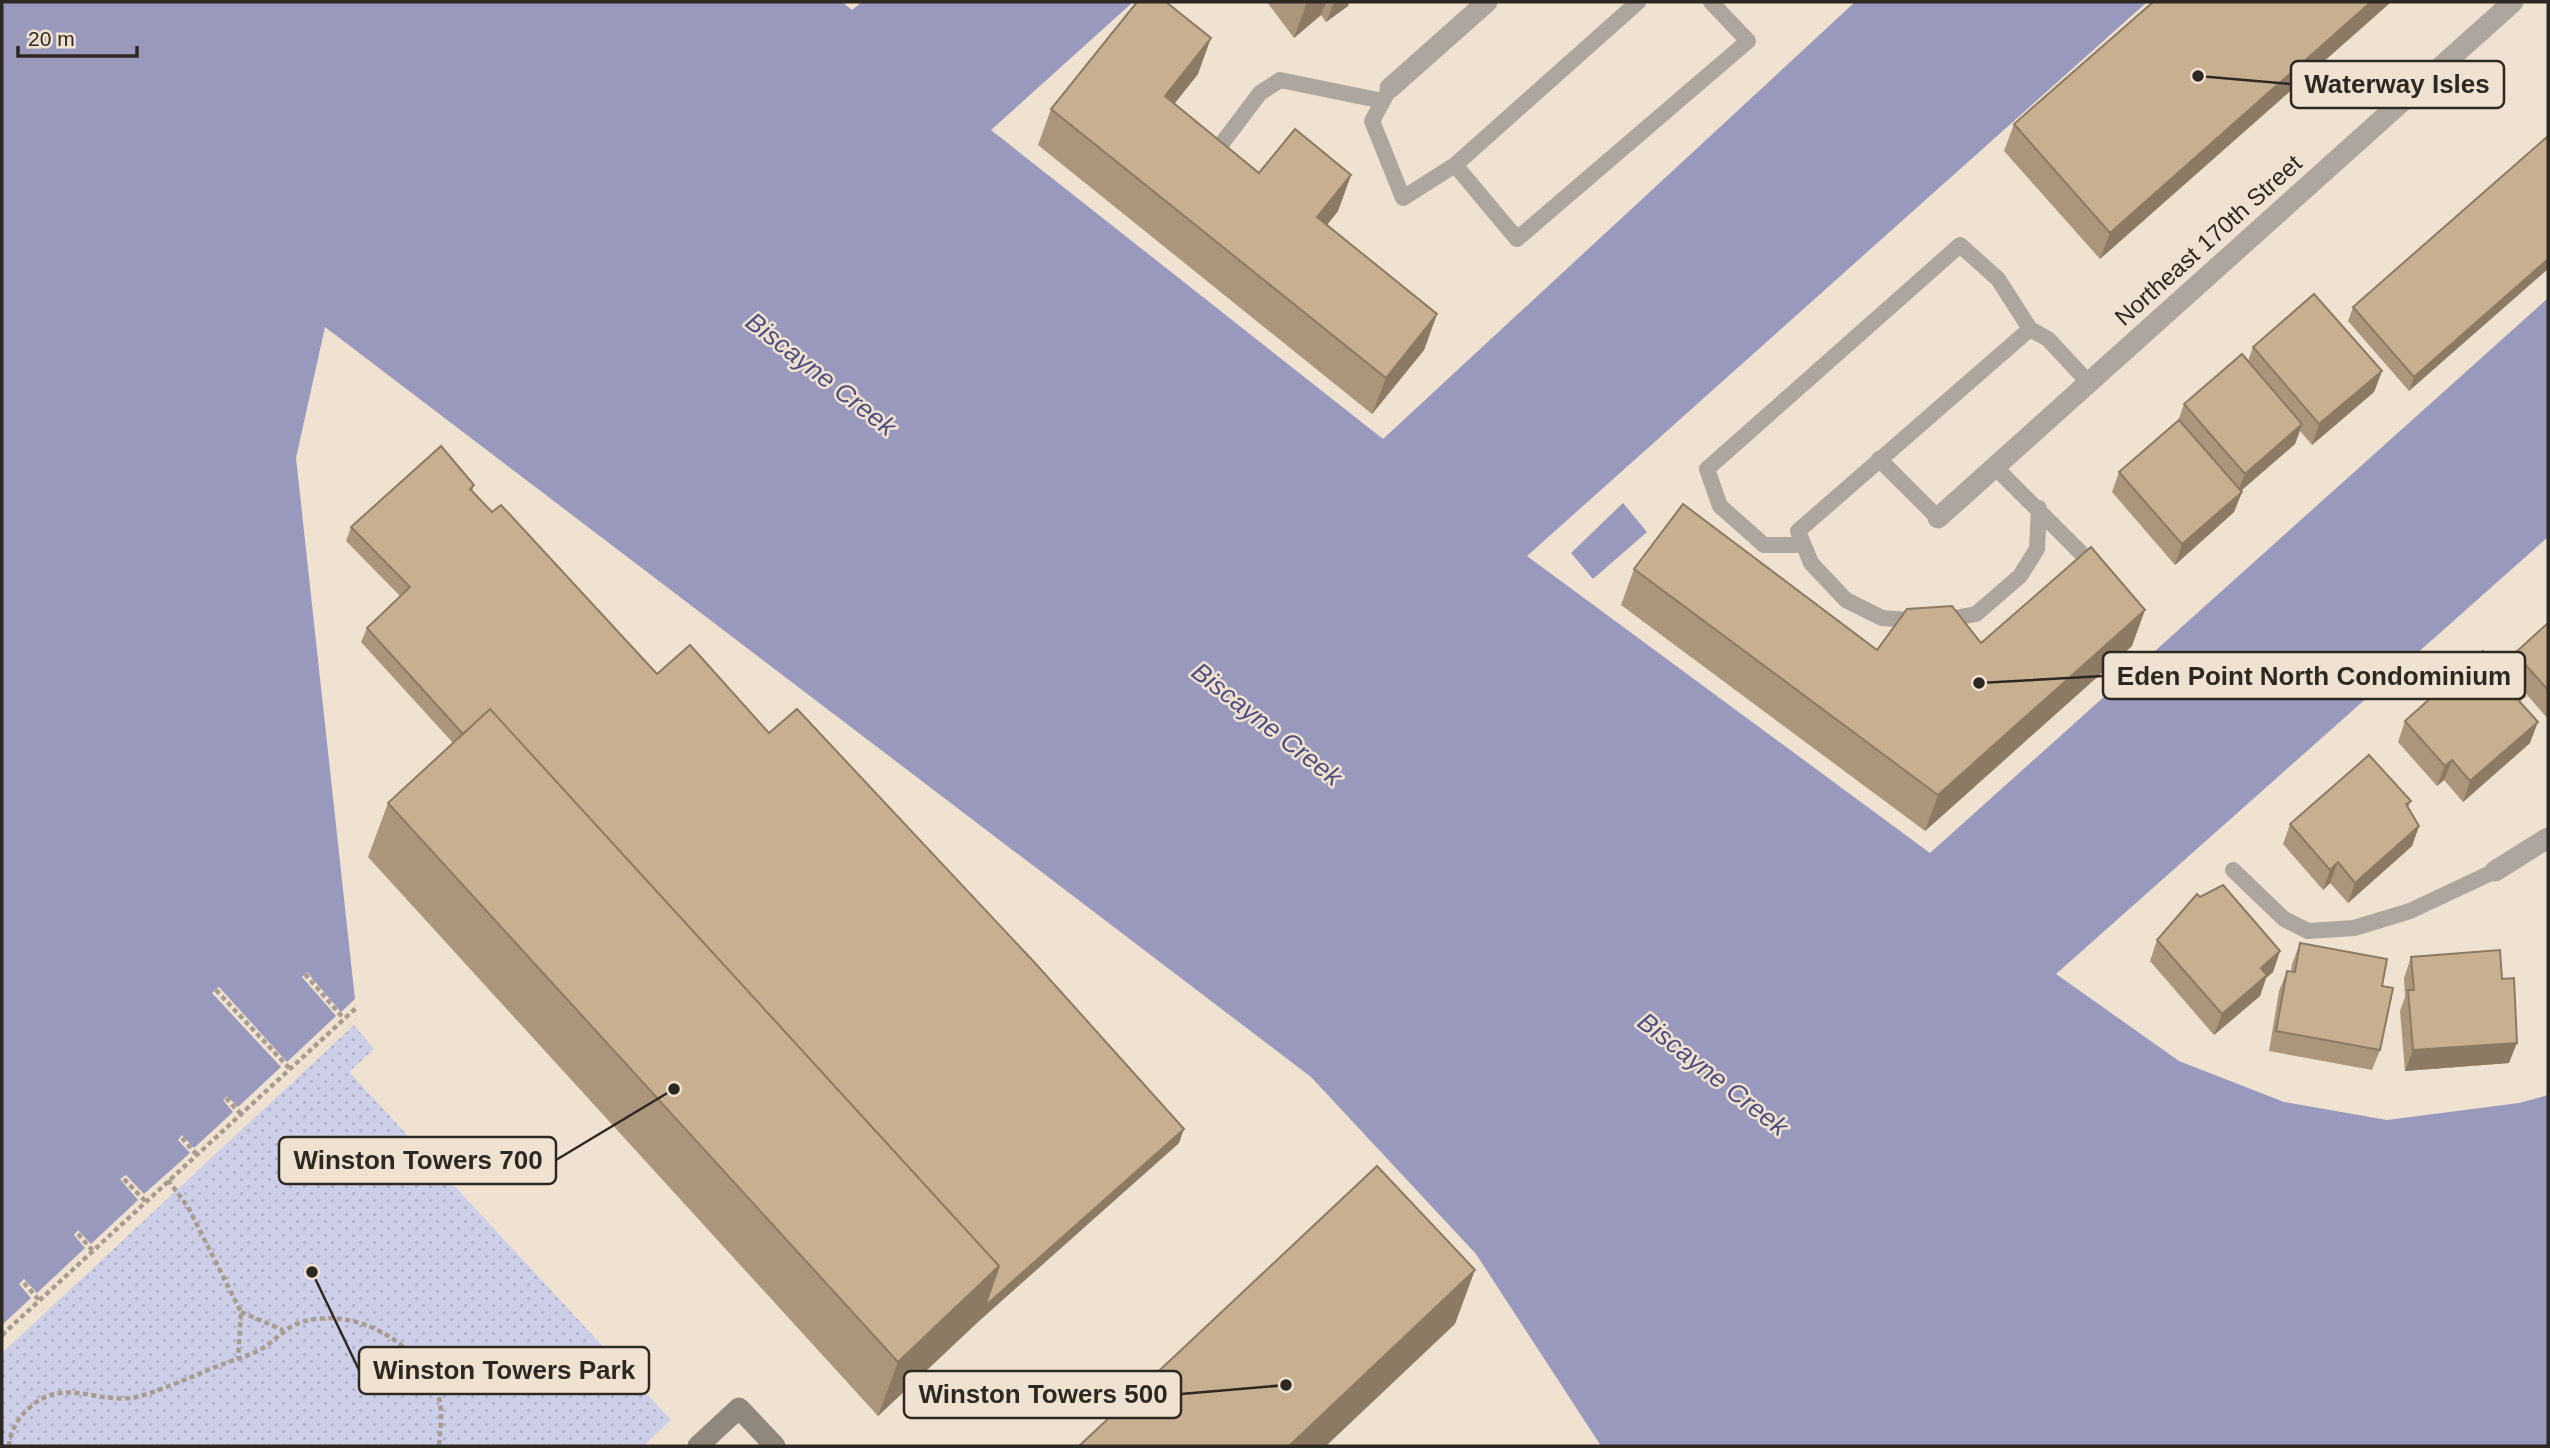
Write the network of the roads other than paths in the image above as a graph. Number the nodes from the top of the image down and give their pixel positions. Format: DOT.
graph roads {
  1 [pos="1487,2"];
  2 [pos="1638,2"];
  3 [pos="1711,2"];
  4 [pos="2503,5"];
  5 [pos="1387,94"];
  6 [pos="1223,142"];
  7 [pos="1455,165"];
  8 [pos="2030,329"];
  9 [pos="2089,383"];
  10 [pos="1878,459"];
  11 [pos="1995,467"];
  12 [pos="2039,508"];
  13 [pos="1938,518"];
  14 [pos="1803,545"];
  15 [pos="2105,578"];
  16 [pos="2548,838"];
  17 [pos="2233,870"];
  18 [pos="2495,871"];
  19 [pos="698,1446"];
  20 [pos="775,1446"];
  1 -- 5 [label="street"];
  2 -- 7 [label="lane"];
  3 -- 7 [label="lane"];
  4 -- 9 [label="street, Northeast 170th Street"];
  5 -- 6 [label="lane"];
  5 -- 7 [label="lane"];
  8 -- 9 [label="lane"];
  8 -- 10 [label="lane"];
  8 -- 14 [label="lane"];
  9 -- 11 [label="street, Northeast 170th Street"];
  10 -- 13 [label="lane"];
  10 -- 14 [label="lane"];
  11 -- 12 [label="lane"];
  11 -- 13 [label="street, Northeast 170th Street"];
  12 -- 14 [label="lane"];
  12 -- 15 [label="lane"];
  16 -- 18 [label="street"];
  17 -- 18 [label="lane"];
  19 -- 20 [label="street"];
}
